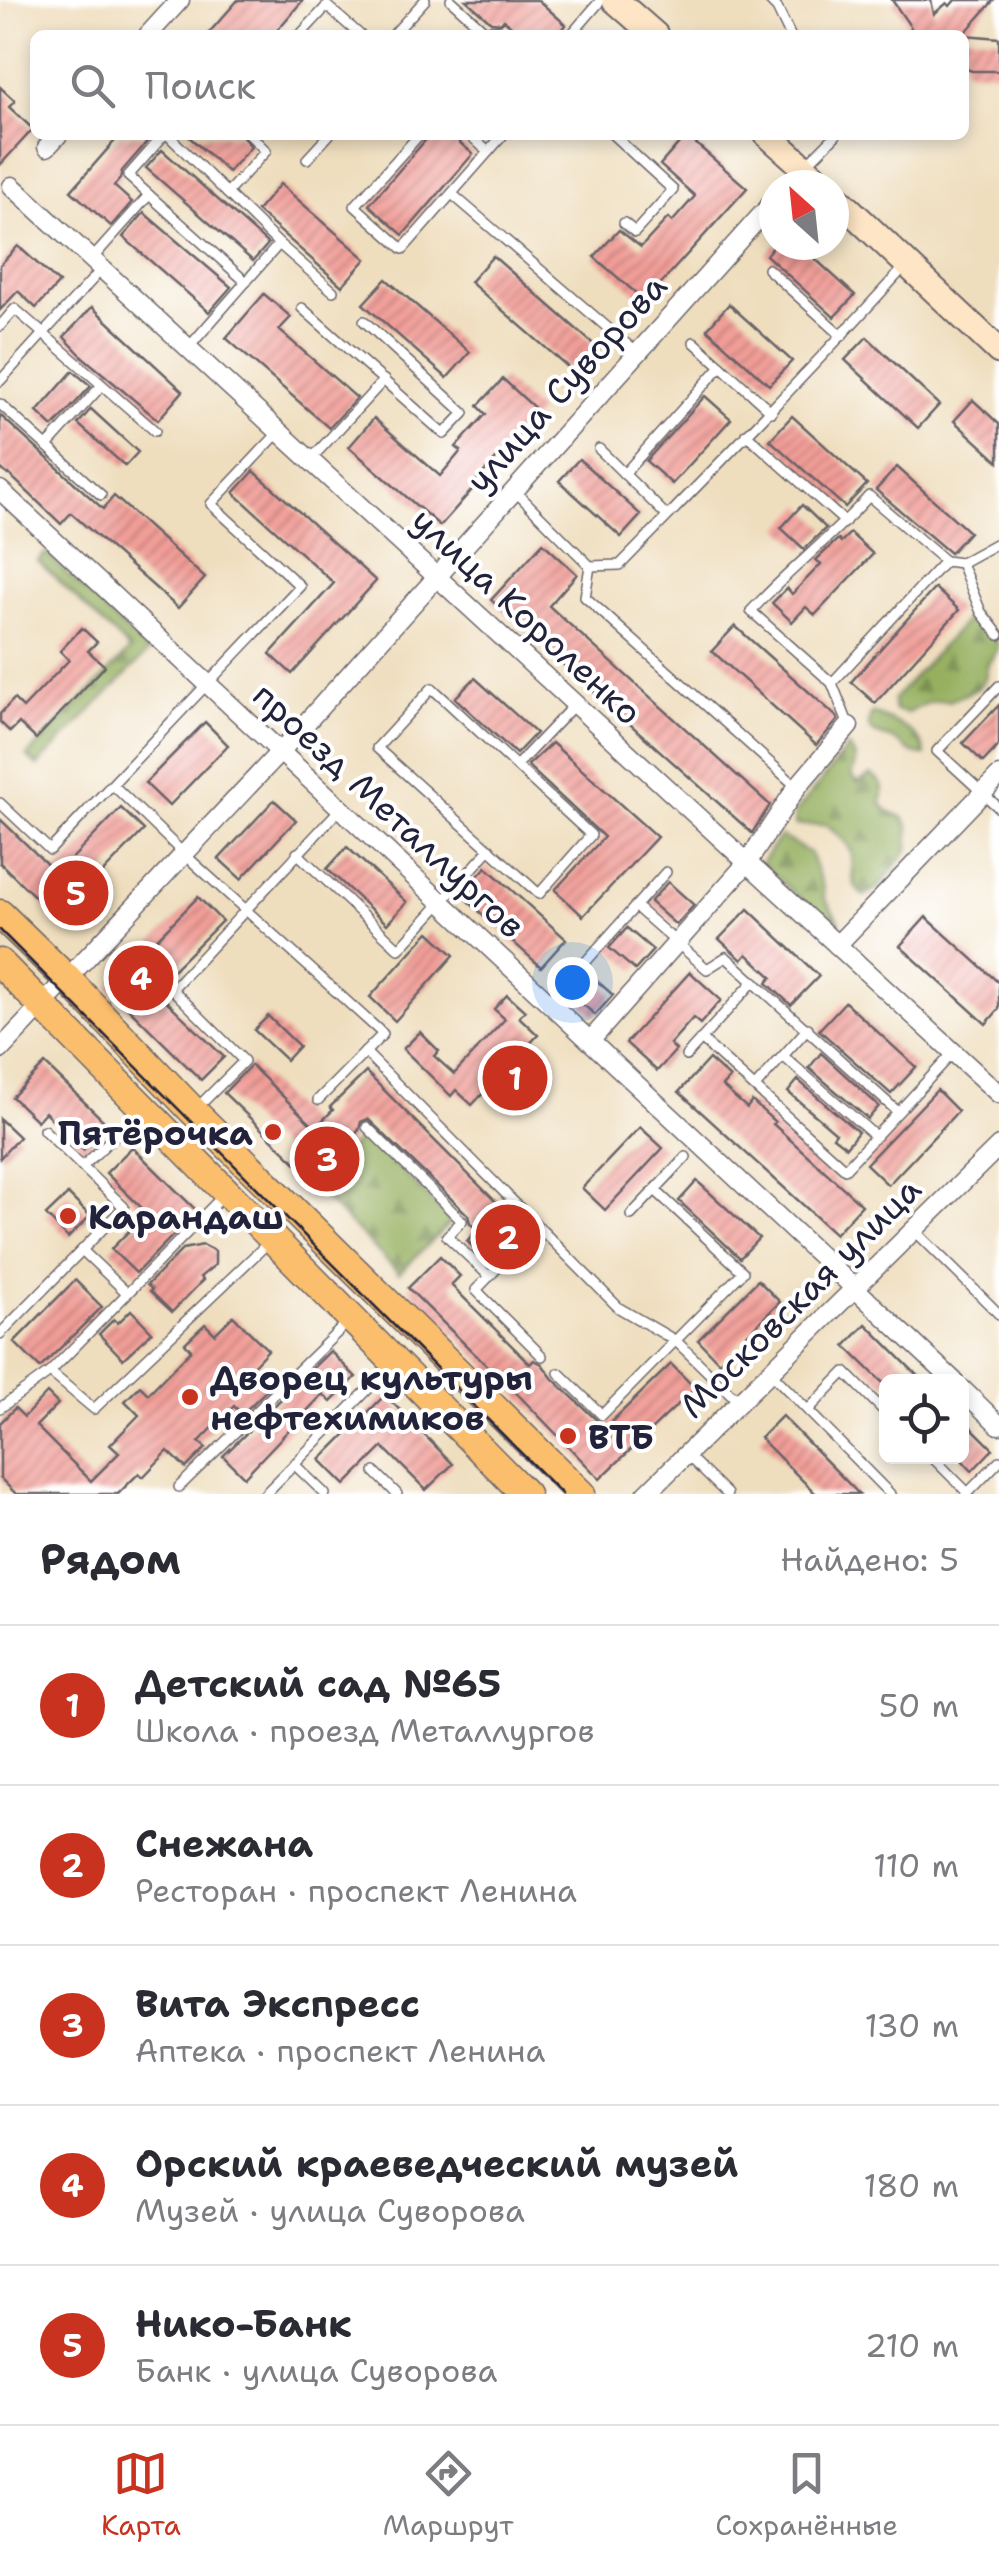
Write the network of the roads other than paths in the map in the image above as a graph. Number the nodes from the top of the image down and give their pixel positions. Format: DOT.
graph roads {
  1 [pos="180,0"];
  2 [pos="425,0"];
  3 [pos="451,0"];
  4 [pos="602,0"];
  5 [pos="615,0"];
  6 [pos="768,0"];
  7 [pos="153,30"];
  8 [pos="305,30"];
  9 [pos="354,30"];
  10 [pos="398,30"];
  11 [pos="484,30"];
  12 [pos="576,30"];
  13 [pos="649,30"];
  14 [pos="788,30"];
  15 [pos="161,140"];
  16 [pos="171,140"];
  17 [pos="255,140"];
  18 [pos="324,140"];
  19 [pos="414,140"];
  20 [pos="475,140"];
  21 [pos="499,140"];
  22 [pos="618,140"];
  23 [pos="772,140"];
  24 [pos="832,140"];
  25 [pos="488,152"];
  26 [pos="307,159"];
  27 [pos="797,170"];
  28 [pos="811,170"];
  29 [pos="12,186"];
  30 [pos="227,193"];
  31 [pos="148,194"];
  32 [pos="452,194"];
  33 [pos="849,209"];
  34 [pos="759,218"];
  35 [pos="624,223"];
  36 [pos="279,244"];
  37 [pos="907,264"];
  38 [pos="96,265"];
  39 [pos="768,269"];
  40 [pos="246,282"];
  41 [pos="334,291"];
  42 [pos="302,308"];
  43 [pos="364,321"];
  44 [pos="0,326"];
  45 [pos="43,334"];
  46 [pos="842,336"];
  47 [pos="694,342"];
  48 [pos="188,349"];
  49 [pos="999,351"];
  50 [pos="637,353"];
  51 [pos="720,366"];
  52 [pos="384,380"];
  53 [pos="0,381"];
  54 [pos="102,385"];
  55 [pos="0,404"];
  56 [pos="772,412"];
  57 [pos="154,432"];
  58 [pos="279,432"];
  59 [pos="746,434"];
  60 [pos="46,446"];
  61 [pos="599,449"];
  62 [pos="310,460"];
  63 [pos="624,474"];
  64 [pos="0,490"];
  65 [pos="514,490"];
  66 [pos="102,495"];
  67 [pos="667,516"];
  68 [pos="845,522"];
  69 [pos="999,542"];
  70 [pos="945,561"];
  71 [pos="961,563"];
  72 [pos="590,566"];
  73 [pos="435,576"];
  74 [pos="999,634"];
  75 [pos="832,683"];
  76 [pos="208,686"];
  77 [pos="999,686"];
  78 [pos="575,704"];
  79 [pos="849,726"];
  80 [pos="279,753"];
  81 [pos="517,766"];
  82 [pos="999,776"];
  83 [pos="113,784"];
  84 [pos="798,787"];
  85 [pos="982,793"];
  86 [pos="0,803"];
  87 [pos="999,808"];
  88 [pos="340,809"];
  89 [pos="490,849"];
  90 [pos="184,854"];
  91 [pos="296,854"];
  92 [pos="748,863"];
  93 [pos="666,872"];
  94 [pos="441,902"];
  95 [pos="635,906"];
  96 [pos="246,910"];
  97 [pos="0,914"];
  98 [pos="677,942"];
  99 [pos="837,945"];
  100 [pos="0,963"];
  101 [pos="66,978"];
  102 [pos="754,981"];
  103 [pos="549,1003"];
  104 [pos="42,1005"];
  105 [pos="808,1028"];
  106 [pos="701,1039"];
  107 [pos="590,1040"];
  108 [pos="0,1050"];
  109 [pos="365,1052"];
  110 [pos="954,1052"];
  111 [pos="686,1056"];
  112 [pos="782,1056"];
  113 [pos="168,1085"];
  114 [pos="755,1087"];
  115 [pos="999,1094"];
  116 [pos="318,1100"];
  117 [pos="144,1108"];
  118 [pos="193,1111"];
  119 [pos="897,1111"];
  120 [pos="367,1127"];
  121 [pos="44,1130"];
  122 [pos="170,1135"];
  123 [pos="874,1135"];
  124 [pos="999,1146"];
  125 [pos="686,1157"];
  126 [pos="82,1166"];
  127 [pos="251,1169"];
  128 [pos="654,1190"];
  129 [pos="226,1193"];
  130 [pos="296,1214"];
  131 [pos="631,1215"];
  132 [pos="537,1227"];
  133 [pos="914,1230"];
  134 [pos="273,1238"];
  135 [pos="82,1250"];
  136 [pos="489,1276"];
  137 [pos="856,1288"];
  138 [pos="126,1293"];
  139 [pos="377,1294"];
  140 [pos="999,1314"];
  141 [pos="352,1318"];
  142 [pos="0,1334"];
  143 [pos="420,1337"];
  144 [pos="676,1341"];
  145 [pos="542,1356"];
  146 [pos="396,1361"];
  147 [pos="50,1372"];
  148 [pos="770,1372"];
  149 [pos="559,1373"];
  150 [pos="946,1374"];
  151 [pos="969,1396"];
  152 [pos="739,1402"];
  153 [pos="879,1406"];
  154 [pos="0,1408"];
  155 [pos="808,1410"];
  156 [pos="999,1424"];
  157 [pos="686,1454"];
  158 [pos="999,1461"];
  159 [pos="295,1464"];
  160 [pos="939,1464"];
  161 [pos="375,1472"];
  162 [pos="179,1487"];
  163 [pos="265,1494"];
  164 [pos="325,1494"];
  165 [pos="397,1494"];
  166 [pos="525,1494"];
  167 [pos="581,1494"];
  168 [pos="646,1494"];
  169 [pos="727,1494"];
  170 [pos="890,1494"];
  171 [pos="967,1494"];
  1 -- 7 [label="street"];
  2 -- 10 [label="lane"];
  3 -- 11 [label="lane"];
  4 -- 12 [label="lane"];
  5 -- 13 [label="main road"];
  6 -- 14 [label="lane"];
  8 -- 9 [label="lane"];
  15 -- 31 [label="lane"];
  16 -- 30 [label="lane"];
  17 -- 30 [label="lane"];
  18 -- 26 [label="lane"];
  19 -- 32 [label="lane"];
  20 -- 25 [label="lane"];
  21 -- 25 [label="lane"];
  22 -- 35 [label="lane"];
  23 -- 27 [label="main road"];
  24 -- 28 [label="lane"];
  25 -- 32 [label="lane"];
  29 -- 38 [label="street, улица Короленко"];
  30 -- 36 [label="lane"];
  31 -- 38 [label="lane"];
  31 -- 40 [label="lane"];
  32 -- 50 [label="lane"];
  33 -- 37 [label="main road"];
  34 -- 50 [label="street, улица Суворова"];
  36 -- 40 [label="lane"];
  36 -- 41 [label="lane"];
  37 -- 46 [label="lane"];
  37 -- 49 [label="main road"];
  38 -- 45 [label="lane"];
  38 -- 48 [label="street, улица Короленко"];
  39 -- 46 [label="lane"];
  40 -- 48 [label="lane"];
  42 -- 52 [label="lane"];
  43 -- 52 [label="lane"];
  44 -- 45 [label="lane"];
  45 -- 53 [label="lane"];
  45 -- 54 [label="lane"];
  46 -- 56 [label="lane"];
  47 -- 51 [label="lane"];
  48 -- 58 [label="street, улица Короленко"];
  50 -- 65 [label="street, улица Суворова"];
  51 -- 56 [label="lane"];
  51 -- 63 [label="lane"];
  52 -- 62 [label="lane"];
  54 -- 57 [label="lane"];
  54 -- 60 [label="lane"];
  55 -- 60 [label="lane"];
  56 -- 59 [label="lane"];
  58 -- 62 [label="street, улица Короленко"];
  58 -- 76 [label="lane"];
  59 -- 67 [label="lane"];
  59 -- 68 [label="lane"];
  60 -- 66 [label="lane"];
  61 -- 63 [label="lane"];
  62 -- 73 [label="street, улица Короленко"];
  63 -- 67 [label="lane"];
  64 -- 76 [label="street, проезд Металлургов"];
  65 -- 72 [label="lane"];
  65 -- 73 [label="street, улица Суворова"];
  67 -- 72 [label="lane"];
  68 -- 70 [label="lane"];
  68 -- 75 [label="lane"];
  69 -- 71 [label="lane"];
  70 -- 71 [label="lane"];
  70 -- 75 [label="lane"];
  71 -- 74 [label="lane"];
  72 -- 84 [label="lane"];
  73 -- 78 [label="street, улица Короленко"];
  73 -- 80 [label="street, улица Суворова"];
  75 -- 79 [label="lane"];
  76 -- 80 [label="street, проезд Металлургов"];
  76 -- 83 [label="lane"];
  77 -- 85 [label="lane"];
  78 -- 81 [label="lane"];
  78 -- 92 [label="street, улица Короленко"];
  79 -- 84 [label="street"];
  80 -- 88 [label="street, проезд Металлургов"];
  80 -- 90 [label="street, улица Суворова"];
  81 -- 89 [label="lane"];
  81 -- 89 [label="lane"];
  82 -- 85 [label="street"];
  83 -- 86 [label="lane"];
  83 -- 90 [label="lane"];
  84 -- 92 [label="street"];
  85 -- 87 [label="lane"];
  85 -- 99 [label="street"];
  88 -- 91 [label="lane"];
  88 -- 94 [label="street, проезд Металлургов"];
  89 -- 94 [label="lane"];
  90 -- 96 [label="lane"];
  90 -- 101 [label="street, улица Суворова"];
  91 -- 94 [label="lane"];
  91 -- 96 [label="lane"];
  92 -- 98 [label="street"];
  92 -- 99 [label="street, улица Короленко"];
  93 -- 95 [label="lane"];
  94 -- 103 [label="street, проезд Металлургов"];
  95 -- 98 [label="lane"];
  95 -- 103 [label="lane"];
  96 -- 109 [label="lane"];
  96 -- 118 [label="lane"];
  97 -- 101 [label="main road"];
  98 -- 102 [label="lane"];
  98 -- 107 [label="street"];
  99 -- 110 [label="street, улица Короленко"];
  100 -- 104 [label="main road"];
  101 -- 104 [label="street, улица Суворова"];
  101 -- 113 [label="main road"];
  102 -- 105 [label="lane"];
  102 -- 106 [label="lane"];
  103 -- 107 [label="street, проезд Металлургов"];
  104 -- 108 [label="street, улица Суворова"];
  104 -- 117 [label="main road"];
  105 -- 112 [label="lane"];
  105 -- 119 [label="lane"];
  106 -- 111 [label="lane"];
  106 -- 114 [label="lane"];
  107 -- 137 [label="street, проезд Металлургов"];
  109 -- 116 [label="lane"];
  109 -- 132 [label="lane"];
  110 -- 115 [label="street, улица Короленко"];
  110 -- 119 [label="lane"];
  112 -- 114 [label="lane"];
  112 -- 123 [label="lane"];
  113 -- 117 [label="street"];
  113 -- 118 [label="main road"];
  114 -- 123 [label="lane"];
  117 -- 122 [label="main road"];
  117 -- 126 [label="lane"];
  118 -- 122 [label="street"];
  118 -- 127 [label="main road"];
  119 -- 123 [label="lane"];
  120 -- 136 [label="lane"];
  121 -- 126 [label="lane"];
  122 -- 129 [label="main road"];
  124 -- 133 [label="street, Московская улица"];
  125 -- 128 [label="lane"];
  126 -- 135 [label="lane"];
  127 -- 129 [label="street"];
  127 -- 130 [label="main road"];
  128 -- 131 [label="lane"];
  128 -- 144 [label="lane"];
  129 -- 134 [label="main road"];
  129 -- 138 [label="lane"];
  130 -- 134 [label="street"];
  130 -- 139 [label="main road"];
  132 -- 136 [label="lane"];
  132 -- 144 [label="lane"];
  133 -- 137 [label="street, Московская улица"];
  133 -- 140 [label="lane"];
  134 -- 141 [label="main road"];
  134 -- 147 [label="lane"];
  135 -- 138 [label="lane"];
  135 -- 142 [label="lane"];
  136 -- 145 [label="lane"];
  137 -- 148 [label="street, Московская улица"];
  137 -- 150 [label="street, проезд Металлургов"];
  138 -- 147 [label="lane"];
  139 -- 141 [label="street"];
  139 -- 143 [label="main road"];
  141 -- 146 [label="main road"];
  141 -- 162 [label="lane"];
  143 -- 146 [label="street"];
  143 -- 167 [label="main road"];
  144 -- 149 [label="lane"];
  144 -- 152 [label="lane"];
  146 -- 159 [label="lane"];
  146 -- 166 [label="main road"];
  147 -- 154 [label="lane"];
  148 -- 152 [label="street, Московская улица"];
  148 -- 155 [label="lane"];
  151 -- 156 [label="street"];
  152 -- 157 [label="street, Московская улица"];
  153 -- 155 [label="lane"];
  155 -- 170 [label="lane"];
  157 -- 168 [label="street, Московская улица"];
  157 -- 169 [label="lane"];
  158 -- 171 [label="lane"];
  159 -- 163 [label="lane"];
  159 -- 164 [label="lane"];
  160 -- 171 [label="lane"];
  161 -- 165 [label="lane"];
}
